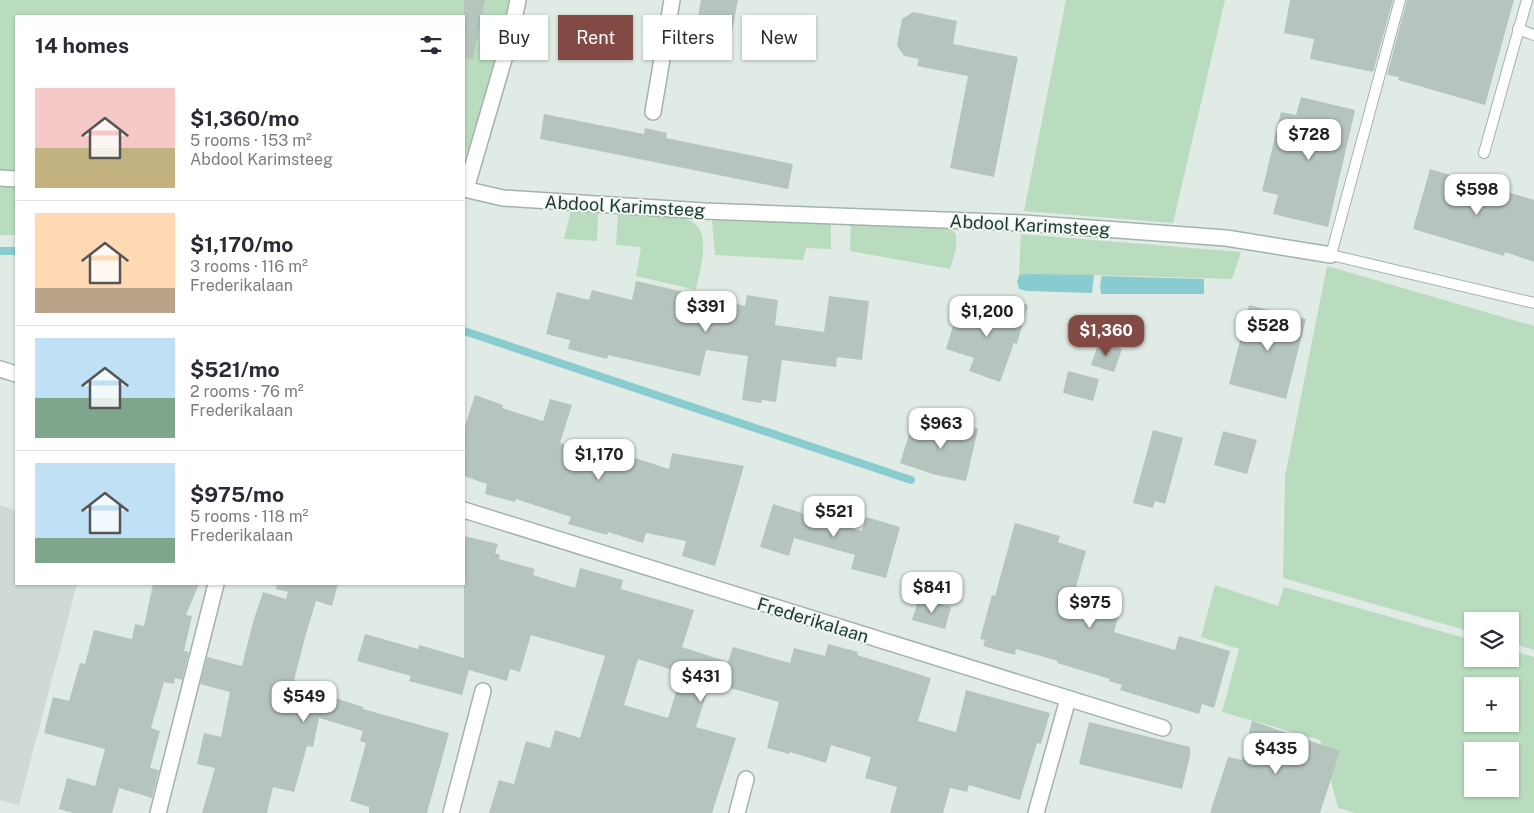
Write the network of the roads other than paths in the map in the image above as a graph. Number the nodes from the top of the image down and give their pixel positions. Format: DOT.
graph roads {
  1 [pos="518,0"];
  2 [pos="672,0"];
  3 [pos="1400,0"];
  4 [pos="1527,0"];
  5 [pos="1518,29"];
  6 [pos="1534,35"];
  7 [pos="653,112"];
  8 [pos="1484,153"];
  9 [pos="0,178"];
  10 [pos="15,179"];
  11 [pos="465,189"];
  12 [pos="1331,255"];
  13 [pos="1534,303"];
  14 [pos="0,369"];
  15 [pos="15,374"];
  16 [pos="465,510"];
  17 [pos="216,585"];
  18 [pos="483,692"];
  19 [pos="1068,700"];
  20 [pos="1163,728"];
  21 [pos="746,779"];
  22 [pos="158,813"];
  23 [pos="451,813"];
  24 [pos="737,813"];
  25 [pos="1036,813"];
  1 -- 11 [label="street"];
  2 -- 7 [label="street"];
  3 -- 12 [label="lane"];
  4 -- 5 [label="lane"];
  5 -- 6 [label="lane"];
  5 -- 8 [label="lane"];
  9 -- 10 [label="street"];
  11 -- 12 [label="street, Abdool Karimsteeg"];
  12 -- 13 [label="lane"];
  14 -- 15 [label="street"];
  16 -- 19 [label="street, Frederikalaan"];
  17 -- 22 [label="street"];
  18 -- 23 [label="street"];
  19 -- 20 [label="street, Frederikalaan"];
  19 -- 25 [label="street"];
  21 -- 24 [label="street"];
}
